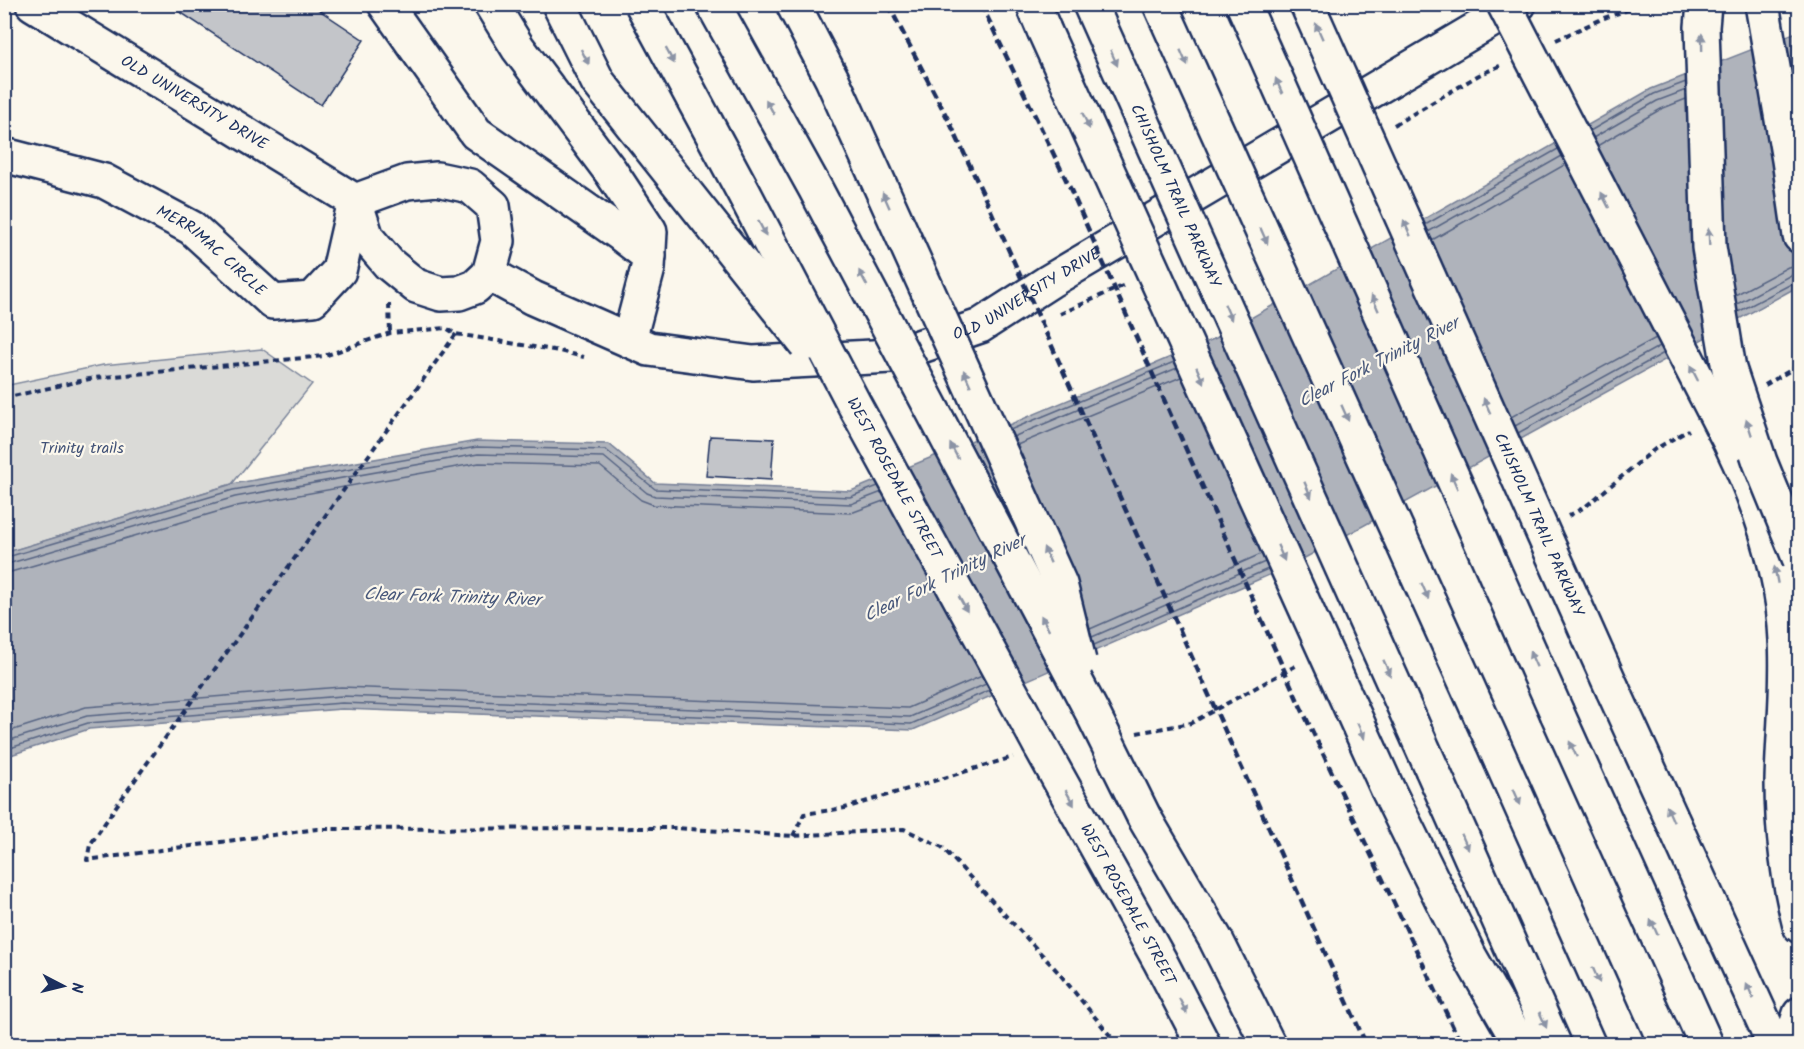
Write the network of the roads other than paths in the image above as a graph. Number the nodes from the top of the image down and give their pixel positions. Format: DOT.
graph roads {
  1 [pos="33,4"];
  2 [pos="385,4"];
  3 [pos="491,4"];
  4 [pos="559,4"];
  5 [pos="642,4"];
  6 [pos="713,4"];
  7 [pos="793,4"];
  8 [pos="1090,4"];
  9 [pos="1160,4"];
  10 [pos="1243,4"];
  11 [pos="1307,4"];
  12 [pos="1504,4"];
  13 [pos="1518,4"];
  14 [pos="1704,4"];
  15 [pos="1762,4"];
  16 [pos="1039,17"];
  17 [pos="4,155"];
  18 [pos="355,201"];
  19 [pos="1800,236"];
  20 [pos="649,256"];
  21 [pos="489,274"];
  22 [pos="629,340"];
  23 [pos="854,404"];
  24 [pos="1800,560"];
  25 [pos="1092,712"];
  26 [pos="1800,926"];
  27 [pos="1800,1014"];
  28 [pos="1203,1044"];
  29 [pos="1268,1044"];
  30 [pos="1520,1044"];
  31 [pos="1554,1044"];
  32 [pos="1627,1044"];
  33 [pos="1706,1044"];
  34 [pos="1774,1044"];
  35 [pos="1790,1044"];
  1 -- 18 [label="main road, OLD UNIVERSITY DRIVE"];
  2 -- 20 [label="main road"];
  3 -- 20 [label="main road"];
  4 -- 23 [label="main road, one-way, bridge"];
  5 -- 23 [label="main road, WEST ROSEDALE STREET, one-way, bridge"];
  25 -- 6 [label="main road, one-way, bridge"];
  25 -- 7 [label="main road, one-way, bridge"];
  8 -- 31 [label="main road, CHISHOLM TRAIL PARKWAY, one-way, bridge"];
  9 -- 32 [label="main road, one-way, bridge"];
  33 -- 10 [label="main road, one-way, bridge"];
  34 -- 11 [label="main road, CHISHOLM TRAIL PARKWAY, one-way, bridge"];
  26 -- 12 [label="main road, one-way, bridge"];
  13 -- 22 [label="main road, OLD UNIVERSITY DRIVE"];
  24 -- 14 [label="main road, one-way, bridge"];
  15 -- 19 [label="main road"];
  16 -- 30 [label="main road, one-way, bridge"];
  17 -- 18 [label="main road, MERRIMAC CIRCLE"];
  18 -- 21 [label="main road"];
  18 -- 21 [label="main road"];
  20 -- 22 [label="main road"];
  21 -- 22 [label="main road, OLD UNIVERSITY DRIVE"];
  23 -- 28 [label="main road, WEST ROSEDALE STREET, one-way, bridge"];
  25 -- 29 [label="main road, bridge"];
  27 -- 35 [label="main road"];
}
